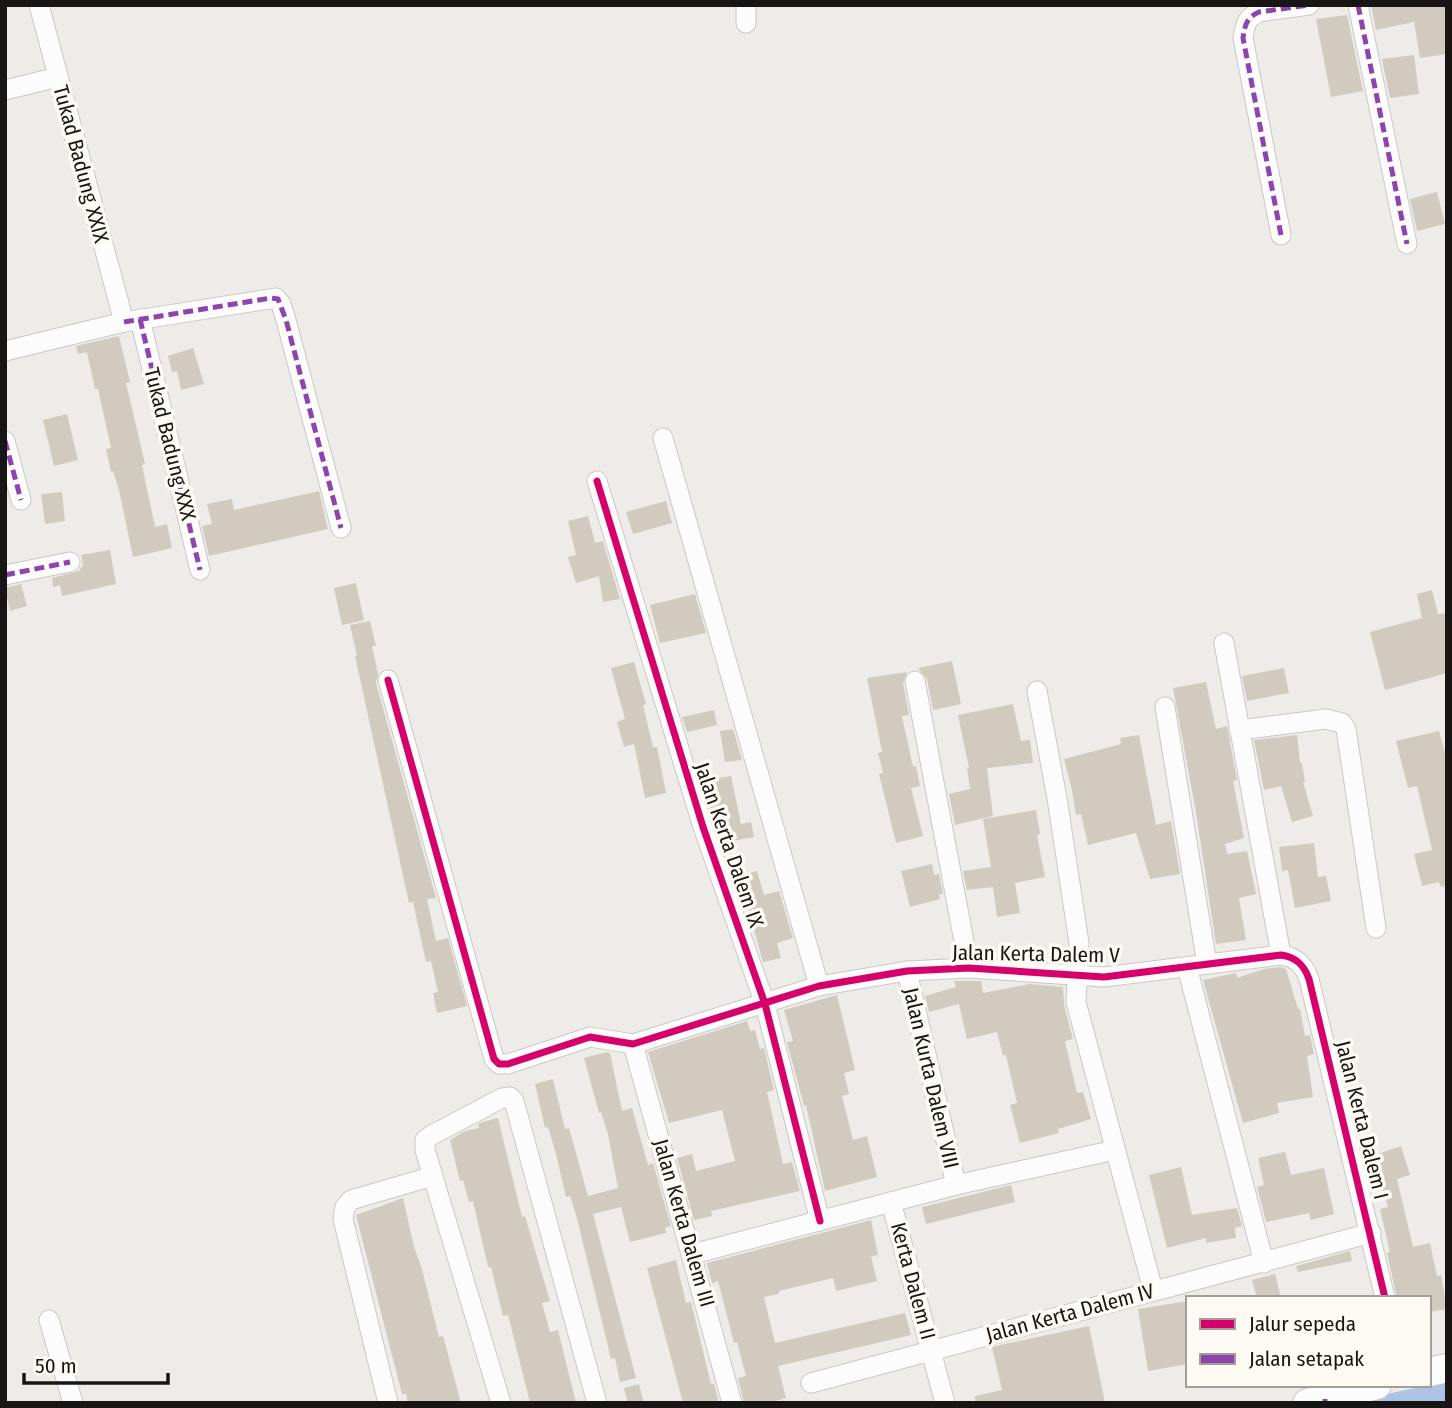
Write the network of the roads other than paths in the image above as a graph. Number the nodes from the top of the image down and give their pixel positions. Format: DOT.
graph roads {
  1 [pos="39,5"];
  2 [pos="1309,5"];
  3 [pos="1358,5"];
  4 [pos="58,76"];
  5 [pos="5,90"];
  6 [pos="1281,235"];
  7 [pos="1408,244"];
  8 [pos="132,321"];
  9 [pos="5,351"];
  10 [pos="663,438"];
  11 [pos="5,440"];
  12 [pos="597,481"];
  13 [pos="21,500"];
  14 [pos="341,528"];
  15 [pos="70,562"];
  16 [pos="200,570"];
  17 [pos="5,575"];
  18 [pos="1224,643"];
  19 [pos="388,680"];
  20 [pos="915,681"];
  21 [pos="1037,691"];
  22 [pos="1165,707"];
  23 [pos="1239,730"];
  24 [pos="1376,928"];
  25 [pos="1287,956"];
  26 [pos="1197,966"];
  27 [pos="969,968"];
  28 [pos="906,971"];
  29 [pos="1077,974"];
  30 [pos="819,986"];
  31 [pos="765,1004"];
  32 [pos="633,1044"];
  33 [pos="1115,1150"];
  34 [pos="433,1176"];
  35 [pos="956,1185"];
  36 [pos="891,1202"];
  37 [pos="820,1221"];
  38 [pos="1371,1233"];
  39 [pos="693,1254"];
  40 [pos="1264,1263"];
  41 [pos="1153,1290"];
  42 [pos="1385,1296"];
  43 [pos="49,1320"];
  44 [pos="933,1354"];
  45 [pos="811,1383"];
  46 [pos="1370,1387"];
  47 [pos="1319,1401"];
  48 [pos="73,1403"];
  49 [pos="388,1403"];
  50 [pos="500,1403"];
  51 [pos="597,1403"];
  52 [pos="732,1403"];
  53 [pos="945,1403"];
  1 -- 4 [label="street, Tukad Badung XXIX"];
  2 -- 6 [label="street"];
  3 -- 7 [label="street"];
  4 -- 5 [label="street"];
  4 -- 8 [label="street, Tukad Badung XXIX"];
  8 -- 9 [label="street"];
  8 -- 14 [label="street"];
  8 -- 16 [label="street, Tukad Badung XXX"];
  10 -- 30 [label="street"];
  11 -- 13 [label="street"];
  12 -- 31 [label="street, Jalan Kerta Dalem IX"];
  15 -- 17 [label="street"];
  18 -- 23 [label="street"];
  19 -- 32 [label="street, Jalan Kerta Dalem V"];
  20 -- 27 [label="street"];
  21 -- 29 [label="street"];
  22 -- 26 [label="street"];
  23 -- 24 [label="street"];
  23 -- 25 [label="street"];
  25 -- 26 [label="street, Jalan Kerta Dalem V"];
  25 -- 38 [label="street, Jalan Kerta Dalem I"];
  26 -- 29 [label="street, Jalan Kerta Dalem V"];
  26 -- 40 [label="street"];
  27 -- 28 [label="street, Jalan Kerta Dalem V"];
  27 -- 29 [label="street, Jalan Kerta Dalem V"];
  28 -- 30 [label="street, Jalan Kerta Dalem V"];
  28 -- 35 [label="street, Jalan Kurta Dalem VIII"];
  29 -- 33 [label="street"];
  30 -- 31 [label="street, Jalan Kerta Dalem V"];
  31 -- 32 [label="street, Jalan Kerta Dalem V"];
  31 -- 37 [label="street, Jalan Kerta Dalem IX"];
  32 -- 39 [label="street, Jalan Kerta Dalem III"];
  33 -- 35 [label="street"];
  33 -- 41 [label="street"];
  34 -- 49 [label="street"];
  34 -- 50 [label="street"];
  34 -- 51 [label="street"];
  35 -- 36 [label="street"];
  36 -- 37 [label="street"];
  36 -- 44 [label="street, Kerta Dalem II"];
  37 -- 39 [label="street"];
  38 -- 40 [label="street, Jalan Kerta Dalem IV"];
  38 -- 42 [label="street, Jalan Kerta Dalem I"];
  39 -- 52 [label="street, Jalan Kerta Dalem III"];
  40 -- 41 [label="street, Jalan Kerta Dalem IV"];
  41 -- 44 [label="street, Jalan Kerta Dalem IV"];
  43 -- 48 [label="street"];
  44 -- 45 [label="street, Jalan Kerta Dalem IV"];
  44 -- 53 [label="street, Kerta Dalem II"];
  46 -- 47 [label="street"];
}
